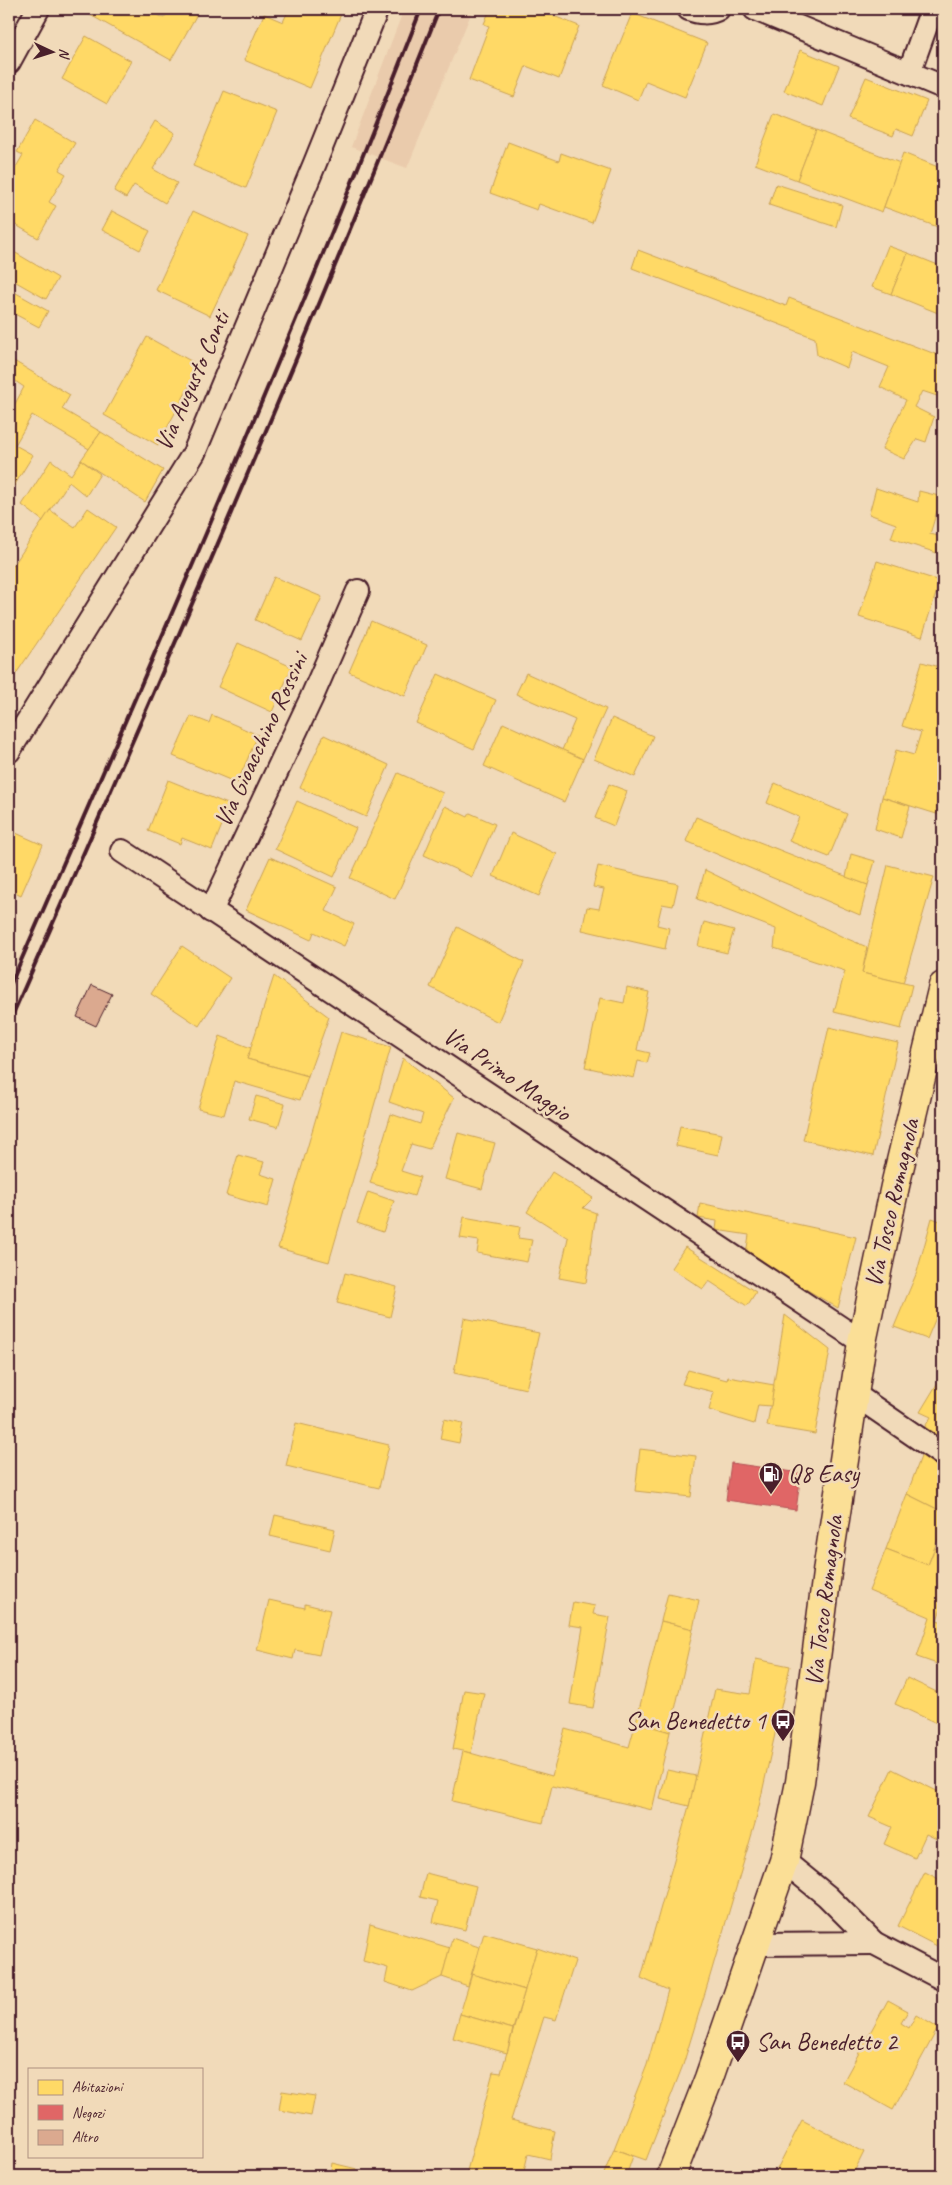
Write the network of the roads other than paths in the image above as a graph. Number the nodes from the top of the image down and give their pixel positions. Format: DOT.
graph roads {
  1 [pos="38,9"];
  2 [pos="377,9"];
  3 [pos="689,9"];
  4 [pos="718,9"];
  5 [pos="755,9"];
  6 [pos="932,9"];
  7 [pos="9,60"];
  8 [pos="909,73"];
  9 [pos="943,87"];
  10 [pos="358,591"];
  11 [pos="9,751"];
  12 [pos="122,851"];
  13 [pos="211,911"];
  14 [pos="943,986"];
  15 [pos="862,1342"];
  16 [pos="854,1394"];
  17 [pos="943,1455"];
  18 [pos="784,1861"];
  19 [pos="874,1943"];
  20 [pos="755,1944"];
  21 [pos="943,1979"];
  22 [pos="672,2176"];
  1 -- 7 [label="street"];
  2 -- 11 [label="street, Via Augusto Conti"];
  3 -- 4 [label="street"];
  5 -- 8 [label="street"];
  6 -- 8 [label="street"];
  8 -- 9 [label="street"];
  10 -- 13 [label="street, Via Gioacchino Rossini"];
  12 -- 13 [label="street, Via Primo Maggio"];
  13 -- 15 [label="street, Via Primo Maggio"];
  14 -- 15 [label="main road, Via Tosco Romagnola"];
  15 -- 16 [label="main road, Via Tosco Romagnola"];
  16 -- 17 [label="street"];
  16 -- 18 [label="main road, Via Tosco Romagnola"];
  18 -- 19 [label="street"];
  18 -- 20 [label="main road, Via Tosco Romagnola"];
  19 -- 20 [label="street"];
  19 -- 21 [label="street"];
  20 -- 22 [label="main road, Via Tosco Romagnola"];
}
